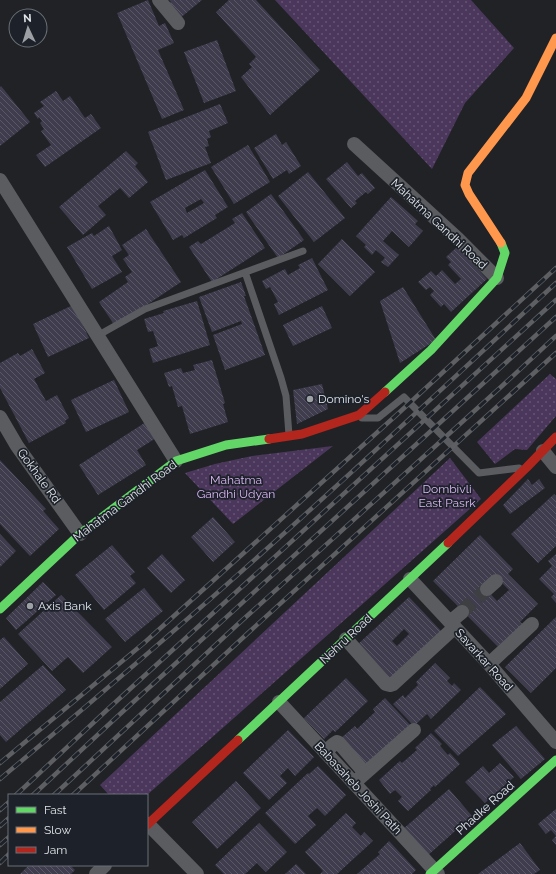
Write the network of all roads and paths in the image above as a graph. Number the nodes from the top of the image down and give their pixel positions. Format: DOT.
graph roads {
  1 [pos="159,0"];
  2 [pos="178,23"];
  3 [pos="556,38"];
  4 [pos="354,144"];
  5 [pos="2,190"];
  6 [pos="303,251"];
  7 [pos="245,272"];
  8 [pos="497,278"];
  9 [pos="97,336"];
  10 [pos="0,417"];
  11 [pos="348,418"];
  12 [pos="290,436"];
  13 [pos="556,437"];
  14 [pos="543,451"];
  15 [pos="176,461"];
  16 [pos="527,467"];
  17 [pos="556,467"];
  18 [pos="80,534"];
  19 [pos="410,579"];
  20 [pos="0,609"];
  21 [pos="462,612"];
  22 [pos="532,624"];
  23 [pos="452,625"];
  24 [pos="346,639"];
  25 [pos="489,664"];
  26 [pos="279,702"];
  27 [pos="414,730"];
  28 [pos="556,742"];
  29 [pos="325,752"];
  30 [pos="556,760"];
  31 [pos="365,773"];
  32 [pos="354,783"];
  33 [pos="148,825"];
  34 [pos="104,866"];
  35 [pos="434,873"];
  36 [pos="96,874"];
  37 [pos="198,874"];
  1 -- 2 [label="street"];
  3 -- 8 [label="street"];
  4 -- 8 [label="street, Mahatma Gandhi Road"];
  5 -- 9 [label="street"];
  6 -- 7 [label="lane"];
  7 -- 9 [label="lane"];
  7 -- 12 [label="lane"];
  8 -- 11 [label="street, Mahatma Gandhi Road"];
  9 -- 15 [label="street"];
  10 -- 18 [label="street, Gokhale Rd"];
  11 -- 12 [label="street, Mahatma Gandhi Road"];
  11 -- 16 [label="lane"];
  12 -- 15 [label="street, Mahatma Gandhi Road"];
  13 -- 14 [label="street, Nehru Road"];
  14 -- 16 [label="street, Nehru Road"];
  14 -- 17 [label="street"];
  15 -- 18 [label="street, Mahatma Gandhi Road"];
  16 -- 19 [label="street, Nehru Road"];
  18 -- 20 [label="street, Mahatma Gandhi Road"];
  19 -- 23 [label="street, Savarkar Road"];
  19 -- 24 [label="street, Nehru Road"];
  21 -- 23 [label="street"];
  22 -- 25 [label="street"];
  23 -- 24 [label="street"];
  23 -- 25 [label="street, Savarkar Road"];
  24 -- 26 [label="street, Nehru Road"];
  25 -- 28 [label="street, Savarkar Road"];
  26 -- 29 [label="street, Babasaheb Joshi Path"];
  26 -- 33 [label="street, Nehru Road"];
  27 -- 31 [label="street"];
  29 -- 31 [label="street"];
  29 -- 32 [label="street, Babasaheb Joshi Path"];
  30 -- 35 [label="street, Phadke Road"];
  31 -- 32 [label="street"];
  32 -- 35 [label="street, Babasaheb Joshi Path"];
  33 -- 37 [label="street"];
  34 -- 36 [label="street"];
}
